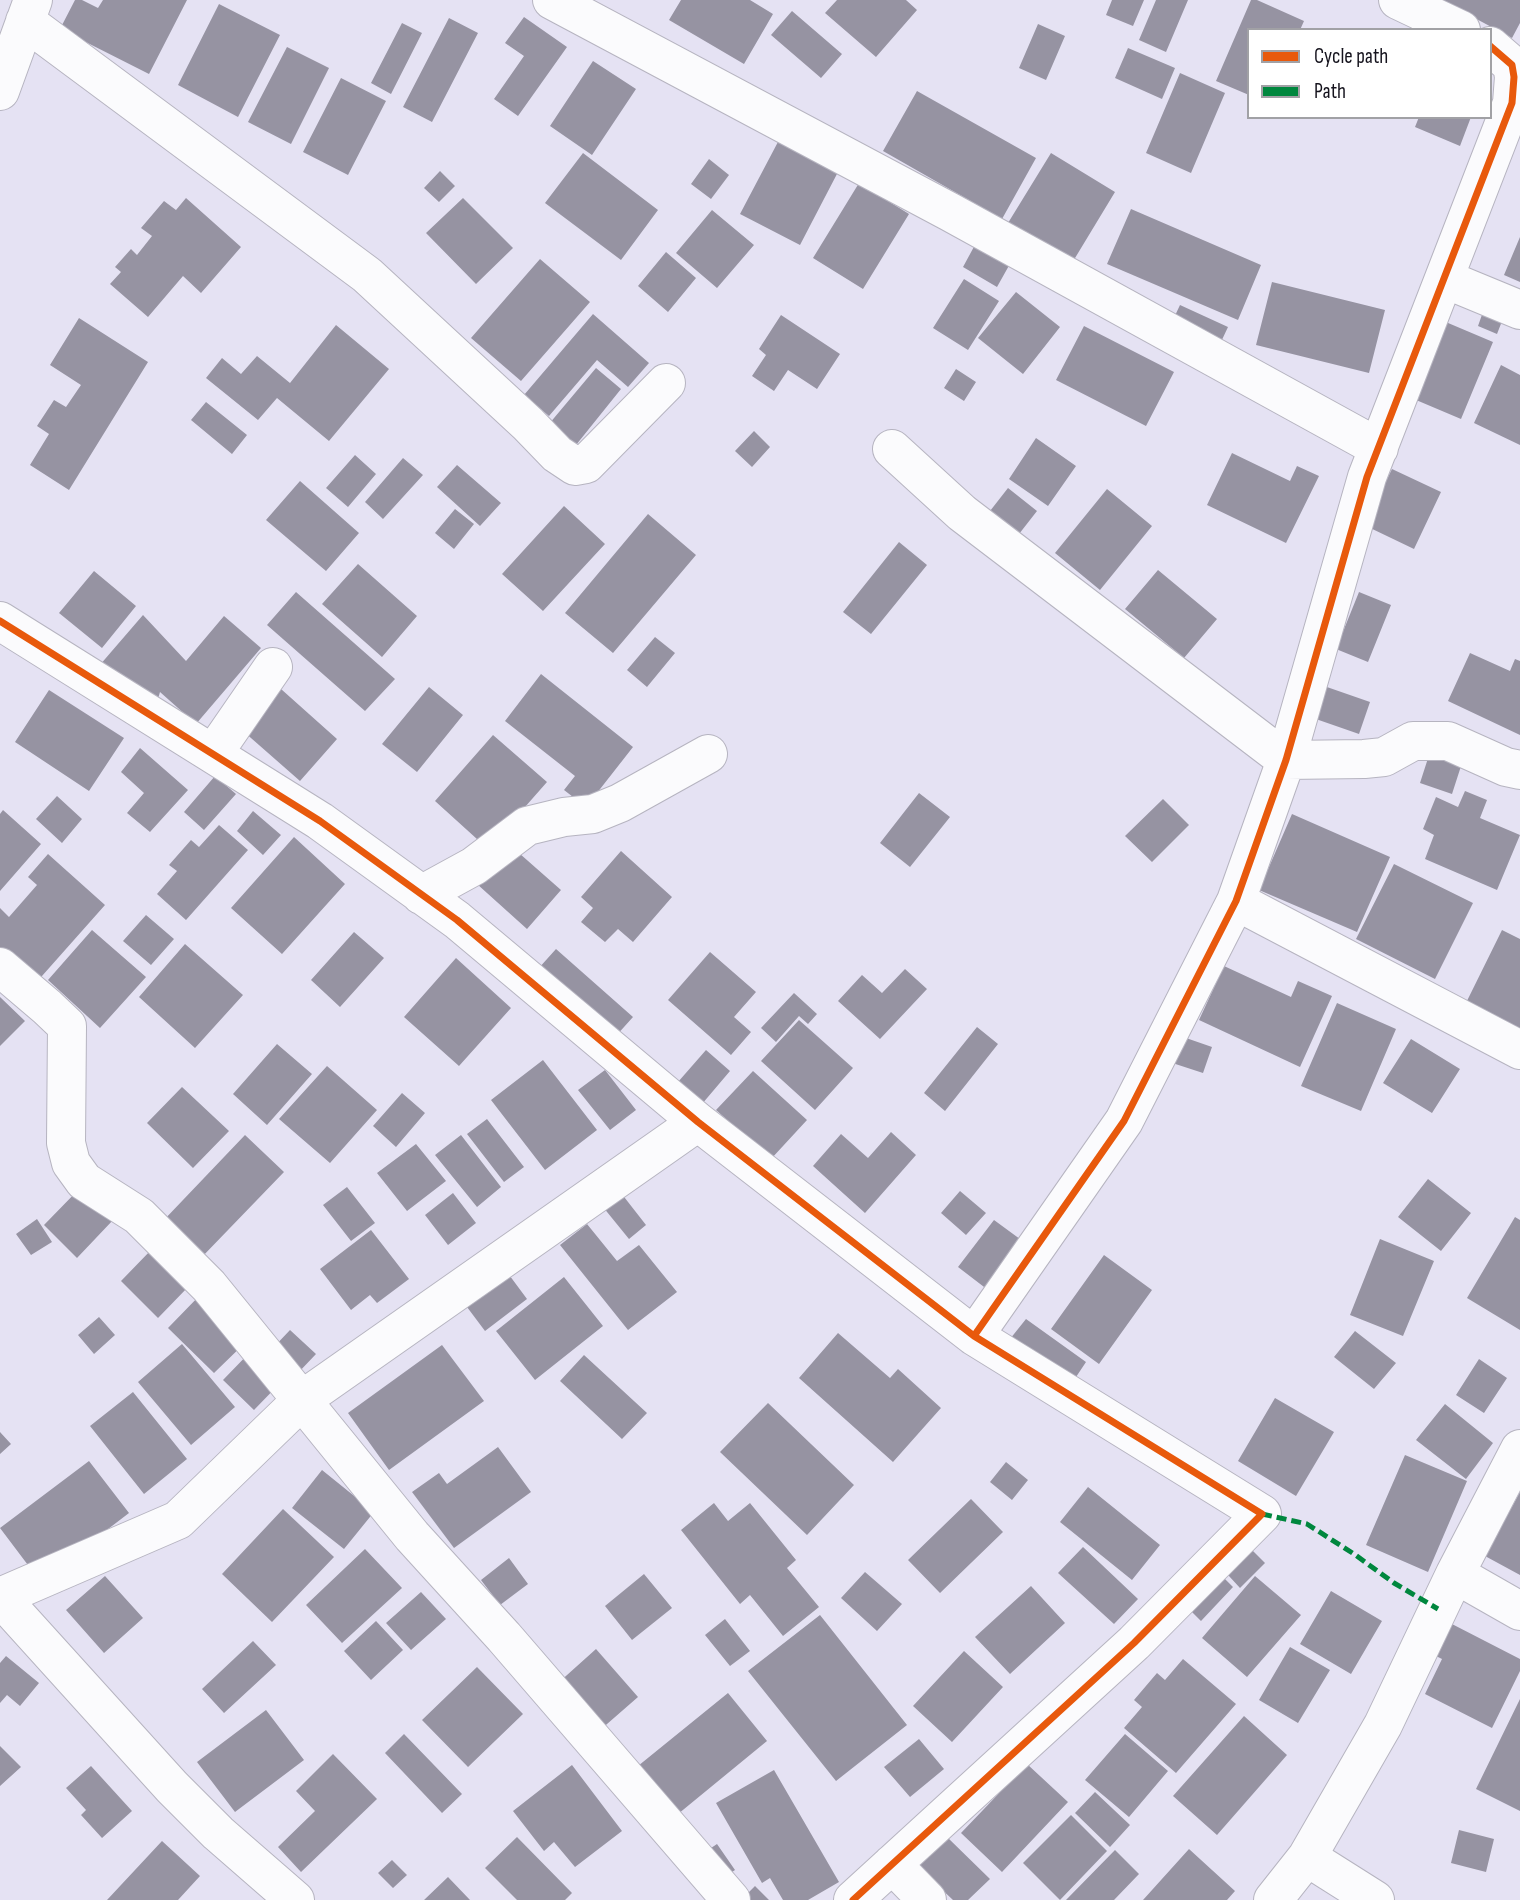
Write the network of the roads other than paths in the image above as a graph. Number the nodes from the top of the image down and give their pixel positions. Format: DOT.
graph roads {
  1 [pos="552,0"];
  2 [pos="1398,0"];
  3 [pos="29,11"];
  4 [pos="1457,28"];
  5 [pos="1492,48"];
  6 [pos="0,91"];
  7 [pos="1444,279"];
  8 [pos="1520,310"];
  9 [pos="666,383"];
  10 [pos="1378,448"];
  11 [pos="892,449"];
  12 [pos="0,621"];
  13 [pos="273,667"];
  14 [pos="213,754"];
  15 [pos="708,754"];
  16 [pos="1286,760"];
  17 [pos="1520,770"];
  18 [pos="421,895"];
  19 [pos="1237,901"];
  20 [pos="0,967"];
  21 [pos="1520,1051"];
  22 [pos="698,1122"];
  23 [pos="974,1336"];
  24 [pos="303,1399"];
  25 [pos="1520,1449"];
  26 [pos="1455,1574"];
  27 [pos="0,1597"];
  28 [pos="1520,1611"];
  29 [pos="1307,1857"];
  30 [pos="892,1864"];
  31 [pos="295,1900"];
  32 [pos="731,1900"];
  33 [pos="853,1900"];
  34 [pos="927,1900"];
  35 [pos="1273,1900"];
  36 [pos="1375,1900"];
  1 -- 10 [label="street"];
  2 -- 4 [label="street"];
  3 -- 6 [label="street"];
  3 -- 9 [label="street"];
  5 -- 7 [label="street"];
  7 -- 8 [label="street"];
  7 -- 10 [label="street"];
  10 -- 16 [label="street"];
  11 -- 16 [label="street"];
  12 -- 14 [label="street"];
  13 -- 14 [label="street"];
  14 -- 18 [label="street"];
  15 -- 18 [label="street"];
  16 -- 17 [label="street"];
  16 -- 19 [label="street"];
  18 -- 22 [label="street"];
  19 -- 21 [label="street"];
  19 -- 23 [label="street"];
  20 -- 24 [label="street"];
  22 -- 23 [label="street"];
  22 -- 24 [label="street"];
  23 -- 30 [label="street"];
  24 -- 27 [label="street"];
  24 -- 32 [label="street"];
  25 -- 26 [label="street"];
  26 -- 28 [label="street"];
  26 -- 29 [label="street"];
  27 -- 31 [label="street"];
  29 -- 35 [label="street"];
  29 -- 36 [label="street"];
  30 -- 33 [label="street"];
  30 -- 34 [label="street"];
}
